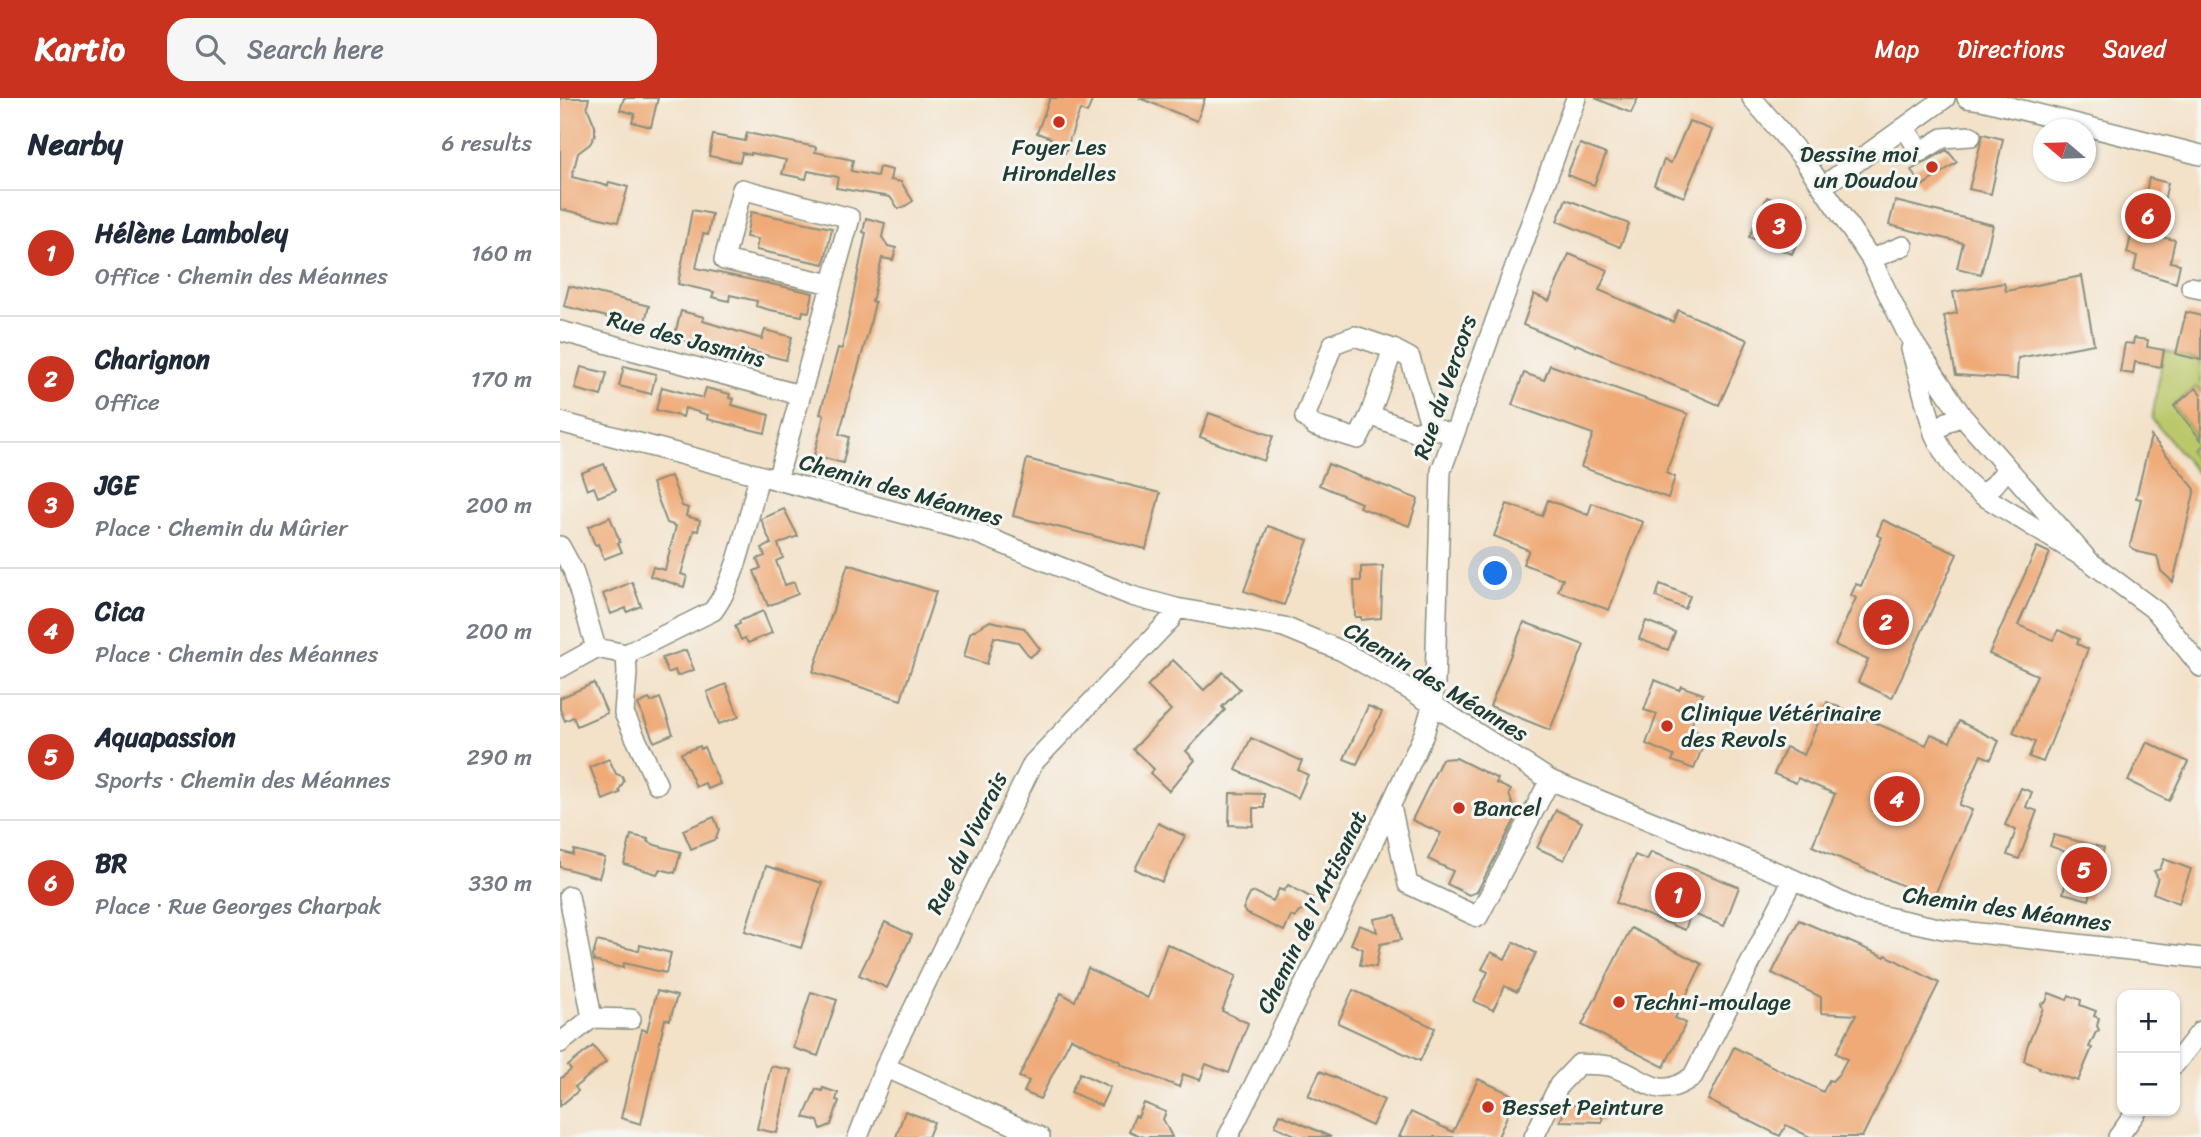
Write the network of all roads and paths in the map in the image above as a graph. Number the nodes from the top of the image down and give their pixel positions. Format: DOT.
graph roads {
  1 [pos="1576,98"];
  2 [pos="1752,98"];
  3 [pos="1945,98"];
  4 [pos="1967,98"];
  5 [pos="1905,128"];
  6 [pos="1971,136"];
  7 [pos="2201,155"];
  8 [pos="1822,187"];
  9 [pos="1903,246"];
  10 [pos="1871,259"];
  11 [pos="831,284"];
  12 [pos="560,331"];
  13 [pos="1906,331"];
  14 [pos="1393,349"];
  15 [pos="800,395"];
  16 [pos="1370,415"];
  17 [pos="1962,416"];
  18 [pos="560,422"];
  19 [pos="1431,427"];
  20 [pos="1934,433"];
  21 [pos="1453,435"];
  22 [pos="2007,470"];
  23 [pos="768,478"];
  24 [pos="1982,495"];
  25 [pos="560,546"];
  26 [pos="2089,561"];
  27 [pos="1176,608"];
  28 [pos="596,648"];
  29 [pos="626,654"];
  30 [pos="2201,667"];
  31 [pos="560,668"];
  32 [pos="1432,706"];
  33 [pos="1550,780"];
  34 [pos="657,784"];
  35 [pos="1391,806"];
  36 [pos="1793,879"];
  37 [pos="569,896"];
  38 [pos="2201,958"];
  39 [pos="592,1018"];
  40 [pos="631,1019"];
  41 [pos="2201,1031"];
  42 [pos="560,1043"];
  43 [pos="2180,1058"];
  44 [pos="885,1067"];
  45 [pos="2133,1116"];
  46 [pos="858,1137"];
  47 [pos="1040,1137"];
  48 [pos="1228,1137"];
  49 [pos="1534,1137"];
  50 [pos="2118,1137"];
  1 -- 21 [label="street, Rue du Vercors"];
  2 -- 8 [label="street"];
  3 -- 5 [label="street"];
  4 -- 7 [label="street"];
  5 -- 6 [label="street"];
  5 -- 8 [label="street"];
  8 -- 10 [label="street"];
  9 -- 10 [label="street"];
  10 -- 13 [label="street"];
  11 -- 11 [label="street"];
  11 -- 15 [label="street"];
  12 -- 15 [label="street, Rue des Jasmins"];
  13 -- 17 [label="street"];
  13 -- 20 [label="street"];
  14 -- 16 [label="street"];
  14 -- 16 [label="street"];
  14 -- 19 [label="street"];
  15 -- 23 [label="street"];
  16 -- 19 [label="street"];
  17 -- 20 [label="street"];
  17 -- 22 [label="street"];
  18 -- 23 [label="street, Chemin des Méannes"];
  19 -- 21 [label="street"];
  20 -- 24 [label="street"];
  21 -- 32 [label="street, Rue du Vercors"];
  22 -- 24 [label="street"];
  22 -- 26 [label="street"];
  23 -- 27 [label="street, Chemin des Méannes"];
  23 -- 29 [label="street"];
  24 -- 26 [label="street"];
  25 -- 28 [label="street"];
  26 -- 30 [label="street"];
  27 -- 32 [label="street, Chemin des Méannes"];
  27 -- 44 [label="street, Rue du Vivarais"];
  28 -- 29 [label="street"];
  28 -- 31 [label="street"];
  29 -- 34 [label="street"];
  32 -- 33 [label="street, Chemin des Méannes"];
  32 -- 35 [label="street, Chemin de l'Artisanat"];
  33 -- 35 [label="street"];
  33 -- 36 [label="street, Chemin des Méannes"];
  35 -- 48 [label="street, Chemin de l'Artisanat"];
  36 -- 38 [label="street, Chemin des Méannes"];
  36 -- 49 [label="street"];
  37 -- 39 [label="street"];
  39 -- 40 [label="street"];
  39 -- 42 [label="street"];
  41 -- 43 [label="street"];
  44 -- 46 [label="street, Rue du Vivarais"];
  44 -- 47 [label="street"];
  45 -- 50 [label="street"];
}
